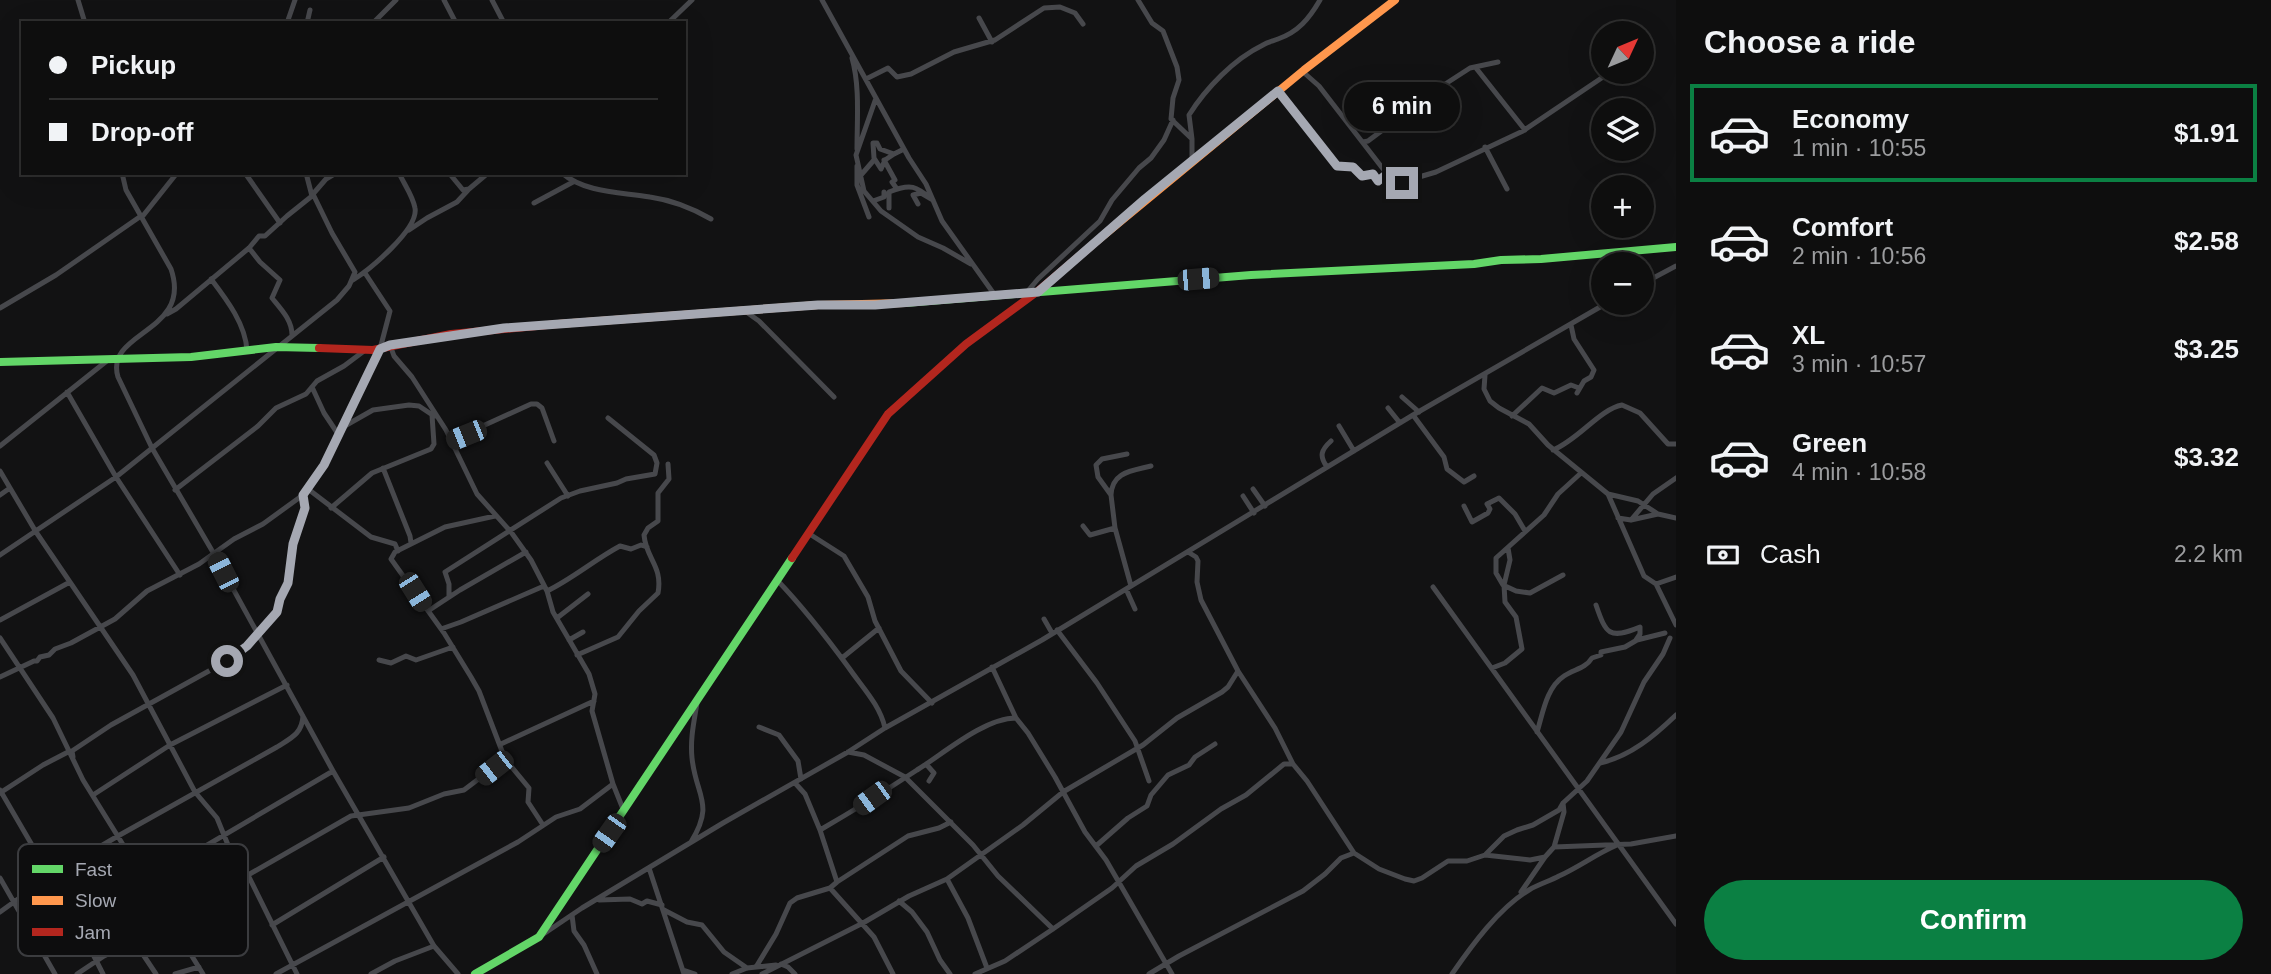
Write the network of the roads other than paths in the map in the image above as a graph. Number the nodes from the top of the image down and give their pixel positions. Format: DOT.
graph roads {
  1 [pos="78,0"];
  2 [pos="295,0"];
  3 [pos="396,0"];
  4 [pos="444,0"];
  5 [pos="492,0"];
  6 [pos="692,0"];
  7 [pos="822,0"];
  8 [pos="1138,0"];
  9 [pos="1320,0"];
  10 [pos="1395,0"];
  11 [pos="388,3"];
  12 [pos="310,10"];
  13 [pos="979,18"];
  14 [pos="84,21"];
  15 [pos="288,21"];
  16 [pos="307,21"];
  17 [pos="374,21"];
  18 [pos="453,21"];
  19 [pos="503,21"];
  20 [pos="670,21"];
  21 [pos="1083,23"];
  22 [pos="992,42"];
  23 [pos="849,48"];
  24 [pos="1498,62"];
  25 [pos="1476,68"];
  26 [pos="1302,71"];
  27 [pos="866,79"];
  28 [pos="1593,84"];
  29 [pos="1278,91"];
  30 [pos="876,98"];
  31 [pos="1173,120"];
  32 [pos="1525,130"];
  33 [pos="1192,139"];
  34 [pos="1363,142"];
  35 [pos="1485,148"];
  36 [pos="904,149"];
  37 [pos="856,155"];
  38 [pos="894,155"];
  39 [pos="874,160"];
  40 [pos="885,160"];
  41 [pos="1192,161"];
  42 [pos="1387,174"];
  43 [pos="122,175"];
  44 [pos="175,175"];
  45 [pos="247,175"];
  46 [pos="307,175"];
  47 [pos="333,175"];
  48 [pos="400,175"];
  49 [pos="451,175"];
  50 [pos="486,175"];
  51 [pos="564,175"];
  52 [pos="861,175"];
  53 [pos="573,182"];
  54 [pos="469,189"];
  55 [pos="897,189"];
  56 [pos="1507,189"];
  57 [pos="864,191"];
  58 [pos="884,192"];
  59 [pos="313,195"];
  60 [pos="933,200"];
  61 [pos="873,201"];
  62 [pos="534,203"];
  63 [pos="918,204"];
  64 [pos="889,208"];
  65 [pos="881,211"];
  66 [pos="141,217"];
  67 [pos="869,217"];
  68 [pos="711,219"];
  69 [pos="280,223"];
  70 [pos="403,235"];
  71 [pos="1676,247"];
  72 [pos="249,248"];
  73 [pos="973,266"];
  74 [pos="1676,266"];
  75 [pos="365,273"];
  76 [pos="1654,278"];
  77 [pos="211,279"];
  78 [pos="352,280"];
  79 [pos="1027,292"];
  80 [pos="1038,292"];
  81 [pos="994,294"];
  82 [pos="0,308"];
  83 [pos="745,311"];
  84 [pos="1591,313"];
  85 [pos="167,314"];
  86 [pos="1570,325"];
  87 [pos="292,335"];
  88 [pos="390,345"];
  89 [pos="276,347"];
  90 [pos="380,349"];
  91 [pos="247,351"];
  92 [pos="363,351"];
  93 [pos="114,358"];
  94 [pos="0,362"];
  95 [pos="1485,375"];
  96 [pos="312,387"];
  97 [pos="67,392"];
  98 [pos="834,397"];
  99 [pos="1402,397"];
  100 [pos="1388,408"];
  101 [pos="1419,412"];
  102 [pos="432,415"];
  103 [pos="1413,415"];
  104 [pos="1512,416"];
  105 [pos="608,418"];
  106 [pos="440,420"];
  107 [pos="1400,423"];
  108 [pos="1339,426"];
  109 [pos="340,431"];
  110 [pos="452,440"];
  111 [pos="554,441"];
  112 [pos="1331,441"];
  113 [pos="1676,444"];
  114 [pos="0,446"];
  115 [pos="152,448"];
  116 [pos="1553,450"];
  117 [pos="1354,451"];
  118 [pos="1127,454"];
  119 [pos="547,463"];
  120 [pos="668,464"];
  121 [pos="1151,466"];
  122 [pos="1327,467"];
  123 [pos="383,468"];
  124 [pos="0,471"];
  125 [pos="1581,473"];
  126 [pos="1474,476"];
  127 [pos="116,477"];
  128 [pos="1676,478"];
  129 [pos="10,488"];
  130 [pos="308,489"];
  131 [pos="1253,489"];
  132 [pos="175,490"];
  133 [pos="1608,494"];
  134 [pos="0,495"];
  135 [pos="303,495"];
  136 [pos="1111,495"];
  137 [pos="568,496"];
  138 [pos="1243,496"];
  139 [pos="1643,504"];
  140 [pos="1265,506"];
  141 [pos="1464,506"];
  142 [pos="331,508"];
  143 [pos="1254,513"];
  144 [pos="1658,514"];
  145 [pos="495,516"];
  146 [pos="1618,518"];
  147 [pos="1676,519"];
  148 [pos="1631,520"];
  149 [pos="1083,526"];
  150 [pos="1115,528"];
  151 [pos="511,531"];
  152 [pos="1525,531"];
  153 [pos="36,532"];
  154 [pos="808,533"];
  155 [pos="411,543"];
  156 [pos="647,547"];
  157 [pos="1508,548"];
  158 [pos="398,551"];
  159 [pos="526,552"];
  160 [pos="1188,552"];
  161 [pos="214,554"];
  162 [pos="0,555"];
  163 [pos="180,575"];
  164 [pos="1563,575"];
  165 [pos="1676,577"];
  166 [pos="777,580"];
  167 [pos="70,582"];
  168 [pos="1656,584"];
  169 [pos="1504,585"];
  170 [pos="1433,587"];
  171 [pos="545,588"];
  172 [pos="1129,588"];
  173 [pos="587,594"];
  174 [pos="449,597"];
  175 [pos="1596,605"];
  176 [pos="1135,609"];
  177 [pos="428,611"];
  178 [pos="557,618"];
  179 [pos="0,620"];
  180 [pos="1044,620"];
  181 [pos="1676,625"];
  182 [pos="99,627"];
  183 [pos="879,628"];
  184 [pos="441,629"];
  185 [pos="583,632"];
  186 [pos="1055,632"];
  187 [pos="259,635"];
  188 [pos="1670,636"];
  189 [pos="0,638"];
  190 [pos="569,640"];
  191 [pos="1636,640"];
  192 [pos="1676,645"];
  193 [pos="453,648"];
  194 [pos="577,655"];
  195 [pos="842,658"];
  196 [pos="379,660"];
  197 [pos="20,667"];
  198 [pos="992,667"];
  199 [pos="1492,668"];
  200 [pos="1238,671"];
  201 [pos="0,677"];
  202 [pos="287,685"];
  203 [pos="697,700"];
  204 [pos="594,701"];
  205 [pos="932,703"];
  206 [pos="148,704"];
  207 [pos="1676,715"];
  208 [pos="303,716"];
  209 [pos="1016,718"];
  210 [pos="759,727"];
  211 [pos="885,728"];
  212 [pos="1537,732"];
  213 [pos="501,744"];
  214 [pos="1215,744"];
  215 [pos="170,745"];
  216 [pos="1137,747"];
  217 [pos="68,752"];
  218 [pos="848,752"];
  219 [pos="505,760"];
  220 [pos="74,762"];
  221 [pos="1601,763"];
  222 [pos="926,764"];
  223 [pos="1293,764"];
  224 [pos="333,771"];
  225 [pos="905,776"];
  226 [pos="798,781"];
  227 [pos="929,781"];
  228 [pos="1149,782"];
  229 [pos="613,784"];
  230 [pos="1578,789"];
  231 [pos="1,792"];
  232 [pos="195,792"];
  233 [pos="1063,792"];
  234 [pos="93,794"];
  235 [pos="1563,803"];
  236 [pos="624,811"];
  237 [pos="359,816"];
  238 [pos="951,822"];
  239 [pos="543,825"];
  240 [pos="820,830"];
  241 [pos="223,834"];
  242 [pos="118,836"];
  243 [pos="1676,836"];
  244 [pos="1620,843"];
  245 [pos="31,844"];
  246 [pos="104,844"];
  247 [pos="123,844"];
  248 [pos="207,844"];
  249 [pos="228,844"];
  250 [pos="690,844"];
  251 [pos="1096,846"];
  252 [pos="1554,848"];
  253 [pos="1354,853"];
  254 [pos="981,855"];
  255 [pos="1485,855"];
  256 [pos="384,857"];
  257 [pos="1545,857"];
  258 [pos="649,868"];
  259 [pos="248,875"];
  260 [pos="0,878"];
  261 [pos="947,879"];
  262 [pos="837,882"];
  263 [pos="1118,884"];
  264 [pos="830,888"];
  265 [pos="1517,897"];
  266 [pos="596,900"];
  267 [pos="18,901"];
  268 [pos="410,901"];
  269 [pos="899,901"];
  270 [pos="15,903"];
  271 [pos="663,907"];
  272 [pos="18,908"];
  273 [pos="0,912"];
  274 [pos="572,915"];
  275 [pos="863,923"];
  276 [pos="1676,924"];
  277 [pos="272,925"];
  278 [pos="1053,929"];
  279 [pos="539,937"];
  280 [pos="434,946"];
  281 [pos="45,956"];
  282 [pos="94,956"];
  283 [pos="104,956"];
  284 [pos="144,956"];
  285 [pos="192,956"];
  286 [pos="96,961"];
  287 [pos="779,964"];
  288 [pos="1166,964"];
  289 [pos="291,965"];
  290 [pos="199,967"];
  291 [pos="756,967"];
  292 [pos="747,968"];
  293 [pos="987,968"];
  294 [pos="684,972"];
  295 [pos="79,973"];
  296 [pos="55,974"];
  297 [pos="103,974"];
  298 [pos="156,974"];
  299 [pos="176,974"];
  300 [pos="203,974"];
  301 [pos="276,974"];
  302 [pos="297,974"];
  303 [pos="371,974"];
  304 [pos="458,974"];
  305 [pos="475,974"];
  306 [pos="597,974"];
  307 [pos="695,974"];
  308 [pos="732,974"];
  309 [pos="762,974"];
  310 [pos="795,974"];
  311 [pos="894,974"];
  312 [pos="950,974"];
  313 [pos="975,974"];
  314 [pos="1149,974"];
  315 [pos="1172,974"];
  316 [pos="1452,974"];
  1 -- 14 [label="street"];
  2 -- 15 [label="street"];
  3 -- 11 [label="street"];
  4 -- 18 [label="street"];
  5 -- 19 [label="street"];
  6 -- 20 [label="street"];
  7 -- 23 [label="street"];
  8 -- 31 [label="street"];
  9 -- 33 [label="street"];
  10 -- 26 [label="street"];
  11 -- 17 [label="street"];
  12 -- 16 [label="street"];
  13 -- 22 [label="street"];
  21 -- 22 [label="street"];
  22 -- 27 [label="street"];
  23 -- 27 [label="street"];
  23 -- 37 [label="street"];
  24 -- 25 [label="street"];
  25 -- 32 [label="street"];
  25 -- 34 [label="street"];
  26 -- 29 [label="street"];
  26 -- 34 [label="street"];
  27 -- 30 [label="street"];
  28 -- 32 [label="street"];
  29 -- 41 [label="street"];
  29 -- 42 [label="street"];
  30 -- 36 [label="street"];
  30 -- 37 [label="street"];
  31 -- 33 [label="street"];
  31 -- 79 [label="street"];
  32 -- 35 [label="street"];
  33 -- 41 [label="street"];
  34 -- 42 [label="street"];
  35 -- 42 [label="street"];
  35 -- 56 [label="street"];
  36 -- 38 [label="street"];
  36 -- 60 [label="street"];
  37 -- 52 [label="street"];
  37 -- 67 [label="street"];
  38 -- 39 [label="street"];
  38 -- 40 [label="street"];
  39 -- 40 [label="street"];
  39 -- 52 [label="street"];
  40 -- 55 [label="street"];
  41 -- 80 [label="street"];
  43 -- 66 [label="street"];
  44 -- 66 [label="street"];
  45 -- 69 [label="street"];
  46 -- 59 [label="street"];
  47 -- 59 [label="street"];
  48 -- 70 [label="street"];
  49 -- 54 [label="street"];
  50 -- 54 [label="street"];
  51 -- 53 [label="street"];
  52 -- 57 [label="street"];
  53 -- 62 [label="street"];
  53 -- 68 [label="street"];
  54 -- 70 [label="street"];
  55 -- 60 [label="street"];
  55 -- 64 [label="street"];
  57 -- 61 [label="street"];
  57 -- 67 [label="street"];
  58 -- 61 [label="street"];
  59 -- 69 [label="street"];
  59 -- 78 [label="street"];
  60 -- 63 [label="street"];
  60 -- 73 [label="street"];
  61 -- 65 [label="street"];
  65 -- 67 [label="street"];
  65 -- 73 [label="street"];
  66 -- 82 [label="street"];
  66 -- 85 [label="street"];
  69 -- 72 [label="street"];
  70 -- 75 [label="street"];
  71 -- 80 [label="street"];
  72 -- 77 [label="street"];
  72 -- 87 [label="street"];
  73 -- 81 [label="street"];
  74 -- 76 [label="street"];
  75 -- 78 [label="street"];
  75 -- 90 [label="street"];
  77 -- 85 [label="street"];
  77 -- 91 [label="street"];
  78 -- 87 [label="street"];
  79 -- 80 [label="street"];
  79 -- 81 [label="street"];
  80 -- 154 [label="street"];
  81 -- 83 [label="street"];
  83 -- 88 [label="street"];
  83 -- 98 [label="street"];
  84 -- 86 [label="street"];
  85 -- 93 [label="street"];
  86 -- 95 [label="street"];
  86 -- 104 [label="street"];
  87 -- 89 [label="street"];
  88 -- 90 [label="street"];
  88 -- 106 [label="street"];
  89 -- 91 [label="street"];
  89 -- 92 [label="street"];
  89 -- 115 [label="street"];
  90 -- 92 [label="street"];
  90 -- 109 [label="street"];
  91 -- 93 [label="street"];
  92 -- 96 [label="street"];
  93 -- 94 [label="street"];
  93 -- 97 [label="street"];
  93 -- 115 [label="street"];
  95 -- 101 [label="street"];
  95 -- 104 [label="street"];
  96 -- 109 [label="street"];
  96 -- 132 [label="street"];
  97 -- 114 [label="street"];
  97 -- 127 [label="street"];
  99 -- 101 [label="street"];
  100 -- 107 [label="street"];
  101 -- 103 [label="street"];
  102 -- 106 [label="street"];
  102 -- 109 [label="street"];
  102 -- 123 [label="street"];
  103 -- 107 [label="street"];
  103 -- 126 [label="street"];
  104 -- 116 [label="street"];
  105 -- 137 [label="street"];
  106 -- 110 [label="street"];
  107 -- 117 [label="street"];
  108 -- 117 [label="street"];
  109 -- 130 [label="street"];
  110 -- 111 [label="street"];
  110 -- 145 [label="street"];
  112 -- 122 [label="street"];
  113 -- 116 [label="street"];
  115 -- 127 [label="street"];
  115 -- 132 [label="street"];
  116 -- 125 [label="street"];
  117 -- 122 [label="street"];
  118 -- 136 [label="street"];
  119 -- 137 [label="street"];
  120 -- 156 [label="street"];
  121 -- 136 [label="street"];
  122 -- 140 [label="street"];
  123 -- 142 [label="street"];
  123 -- 155 [label="street"];
  124 -- 129 [label="street"];
  125 -- 133 [label="street"];
  125 -- 152 [label="street"];
  127 -- 153 [label="street"];
  127 -- 163 [label="street"];
  128 -- 139 [label="street"];
  129 -- 134 [label="street"];
  129 -- 153 [label="street"];
  130 -- 135 [label="street"];
  130 -- 142 [label="street"];
  131 -- 140 [label="street"];
  132 -- 161 [label="street"];
  133 -- 139 [label="street"];
  133 -- 146 [label="street"];
  135 -- 161 [label="street"];
  135 -- 187 [label="street"];
  136 -- 150 [label="street"];
  137 -- 151 [label="street"];
  138 -- 143 [label="street"];
  139 -- 144 [label="street"];
  139 -- 148 [label="street"];
  140 -- 143 [label="street"];
  141 -- 152 [label="street"];
  142 -- 158 [label="street"];
  143 -- 160 [label="street"];
  144 -- 147 [label="street"];
  144 -- 148 [label="street"];
  145 -- 151 [label="street"];
  145 -- 155 [label="street"];
  146 -- 148 [label="street"];
  146 -- 168 [label="street"];
  149 -- 150 [label="street"];
  150 -- 172 [label="street"];
  151 -- 159 [label="street"];
  151 -- 174 [label="street"];
  152 -- 157 [label="street"];
  153 -- 162 [label="street"];
  153 -- 167 [label="street"];
  154 -- 166 [label="street"];
  154 -- 183 [label="street"];
  155 -- 158 [label="street"];
  156 -- 171 [label="street"];
  156 -- 194 [label="street"];
  157 -- 169 [label="street"];
  157 -- 169 [label="street"];
  158 -- 177 [label="street"];
  159 -- 171 [label="street"];
  159 -- 174 [label="street"];
  160 -- 172 [label="street"];
  160 -- 200 [label="street"];
  161 -- 163 [label="street"];
  161 -- 187 [label="street"];
  163 -- 182 [label="street"];
  164 -- 169 [label="street"];
  165 -- 168 [label="street"];
  166 -- 195 [label="street"];
  166 -- 203 [label="street"];
  167 -- 179 [label="street"];
  167 -- 182 [label="street"];
  168 -- 181 [label="street"];
  169 -- 199 [label="street"];
  170 -- 199 [label="street"];
  171 -- 178 [label="street"];
  171 -- 184 [label="street"];
  172 -- 176 [label="street"];
  172 -- 186 [label="street"];
  173 -- 178 [label="street"];
  174 -- 177 [label="street"];
  175 -- 191 [label="street"];
  177 -- 184 [label="street"];
  178 -- 190 [label="street"];
  180 -- 186 [label="street"];
  182 -- 197 [label="street"];
  182 -- 206 [label="street"];
  183 -- 195 [label="street"];
  183 -- 205 [label="street"];
  184 -- 193 [label="street"];
  185 -- 190 [label="street"];
  186 -- 198 [label="street"];
  186 -- 216 [label="street"];
  187 -- 202 [label="street"];
  187 -- 206 [label="street"];
  188 -- 191 [label="street"];
  188 -- 192 [label="street"];
  188 -- 221 [label="street"];
  189 -- 197 [label="street"];
  190 -- 194 [label="street"];
  191 -- 212 [label="street"];
  193 -- 196 [label="street"];
  193 -- 213 [label="street"];
  194 -- 204 [label="street"];
  195 -- 211 [label="street"];
  197 -- 201 [label="street"];
  197 -- 217 [label="street"];
  198 -- 205 [label="street"];
  198 -- 209 [label="street"];
  199 -- 212 [label="street"];
  200 -- 216 [label="street"];
  200 -- 223 [label="street"];
  202 -- 208 [label="street"];
  202 -- 215 [label="street"];
  203 -- 236 [label="street"];
  203 -- 250 [label="street"];
  204 -- 213 [label="street"];
  204 -- 229 [label="street"];
  205 -- 211 [label="street"];
  206 -- 215 [label="street"];
  206 -- 220 [label="street"];
  207 -- 221 [label="street"];
  208 -- 224 [label="street"];
  208 -- 232 [label="street"];
  209 -- 222 [label="street"];
  209 -- 233 [label="street"];
  210 -- 226 [label="street"];
  211 -- 218 [label="street"];
  212 -- 230 [label="street"];
  213 -- 219 [label="street"];
  214 -- 251 [label="street"];
  215 -- 232 [label="street"];
  215 -- 234 [label="street"];
  216 -- 228 [label="street"];
  216 -- 233 [label="street"];
  217 -- 220 [label="street"];
  217 -- 231 [label="street"];
  218 -- 225 [label="street"];
  218 -- 226 [label="street"];
  219 -- 237 [label="street"];
  219 -- 239 [label="street"];
  220 -- 234 [label="street"];
  221 -- 230 [label="street"];
  222 -- 225 [label="street"];
  222 -- 227 [label="street"];
  223 -- 253 [label="street"];
  223 -- 263 [label="street"];
  224 -- 237 [label="street"];
  224 -- 241 [label="street"];
  225 -- 238 [label="street"];
  225 -- 240 [label="street"];
  226 -- 240 [label="street"];
  226 -- 250 [label="street"];
  229 -- 236 [label="street"];
  229 -- 239 [label="street"];
  230 -- 235 [label="street"];
  230 -- 244 [label="street"];
  231 -- 245 [label="street"];
  232 -- 241 [label="street"];
  232 -- 242 [label="street"];
  233 -- 251 [label="street"];
  233 -- 254 [label="street"];
  234 -- 242 [label="street"];
  235 -- 252 [label="street"];
  235 -- 255 [label="street"];
  236 -- 279 [label="street"];
  237 -- 256 [label="street"];
  237 -- 259 [label="street"];
  238 -- 254 [label="street"];
  238 -- 262 [label="street"];
  239 -- 268 [label="street"];
  240 -- 262 [label="street"];
  241 -- 248 [label="street"];
  241 -- 249 [label="street"];
  242 -- 246 [label="street"];
  242 -- 247 [label="street"];
  243 -- 244 [label="street"];
  244 -- 252 [label="street"];
  244 -- 265 [label="street"];
  244 -- 276 [label="street"];
  250 -- 258 [label="street"];
  251 -- 263 [label="street"];
  252 -- 257 [label="street"];
  253 -- 255 [label="street"];
  253 -- 288 [label="street"];
  254 -- 261 [label="street"];
  254 -- 278 [label="street"];
  255 -- 257 [label="street"];
  256 -- 268 [label="street"];
  256 -- 277 [label="street"];
  257 -- 265 [label="street"];
  258 -- 266 [label="street"];
  258 -- 271 [label="street"];
  259 -- 277 [label="street"];
  260 -- 270 [label="street"];
  261 -- 269 [label="street"];
  261 -- 293 [label="street"];
  262 -- 264 [label="street"];
  263 -- 278 [label="street"];
  263 -- 288 [label="street"];
  264 -- 275 [label="street"];
  264 -- 291 [label="street"];
  265 -- 316 [label="street"];
  266 -- 271 [label="street"];
  266 -- 274 [label="street"];
  267 -- 270 [label="street"];
  268 -- 280 [label="street"];
  268 -- 289 [label="street"];
  269 -- 275 [label="street"];
  269 -- 312 [label="street"];
  270 -- 272 [label="street"];
  270 -- 273 [label="street"];
  271 -- 292 [label="street"];
  271 -- 294 [label="street"];
  274 -- 279 [label="street"];
  274 -- 306 [label="street"];
  275 -- 287 [label="street"];
  275 -- 311 [label="street"];
  277 -- 289 [label="street"];
  278 -- 293 [label="street"];
  279 -- 305 [label="street"];
  280 -- 303 [label="street"];
  280 -- 304 [label="street"];
  281 -- 296 [label="street"];
  282 -- 286 [label="street"];
  283 -- 286 [label="street"];
  284 -- 298 [label="street"];
  285 -- 290 [label="street"];
  286 -- 295 [label="street"];
  286 -- 297 [label="street"];
  287 -- 291 [label="street"];
  287 -- 309 [label="street"];
  287 -- 310 [label="street"];
  288 -- 314 [label="street"];
  288 -- 315 [label="street"];
  289 -- 301 [label="street"];
  289 -- 302 [label="street"];
  290 -- 299 [label="street"];
  290 -- 300 [label="street"];
  291 -- 292 [label="street"];
  292 -- 308 [label="street"];
  293 -- 313 [label="street"];
  294 -- 307 [label="street"];
}
